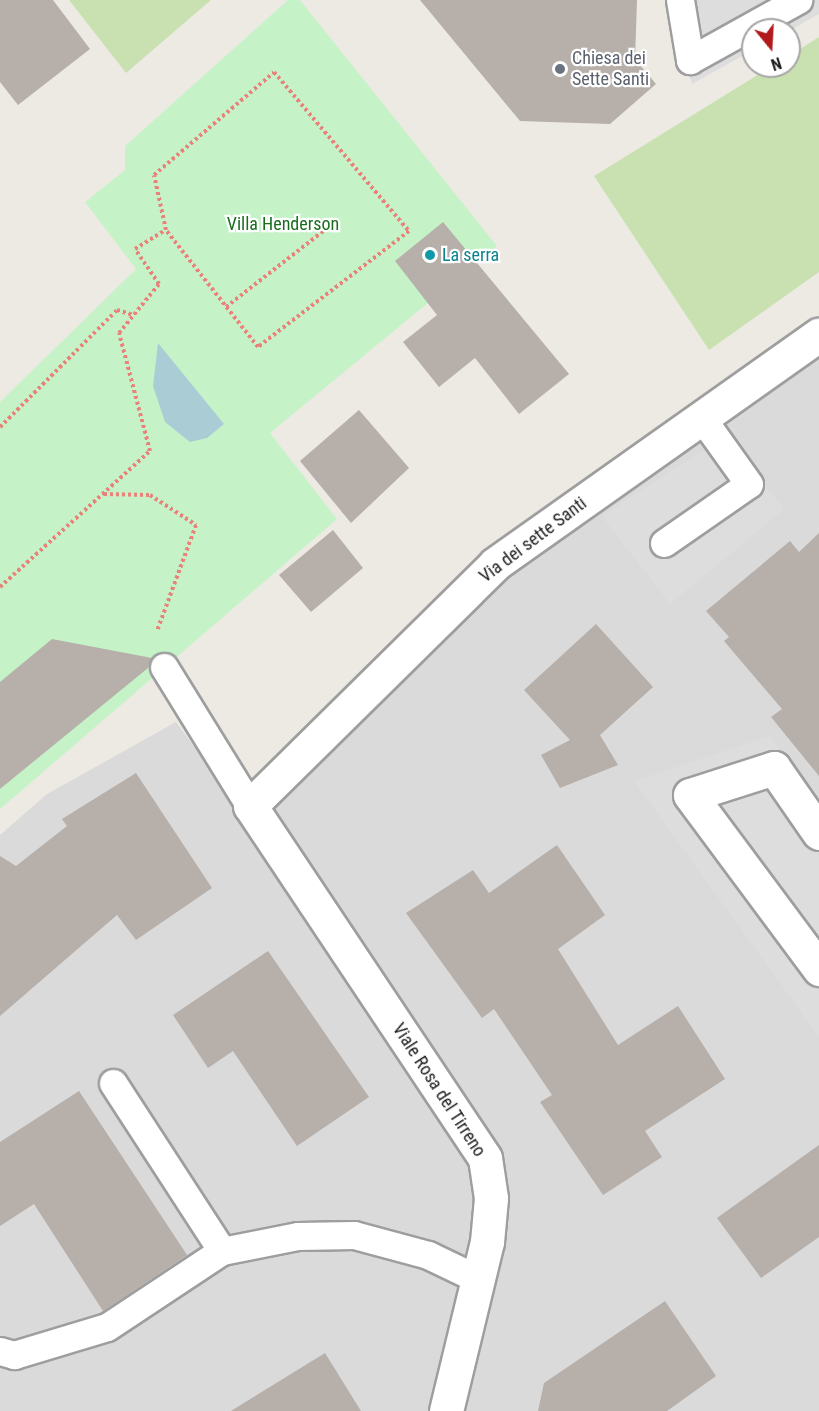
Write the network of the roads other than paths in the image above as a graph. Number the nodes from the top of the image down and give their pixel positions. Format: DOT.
graph roads {
  1 [pos="680,0"];
  2 [pos="798,0"];
  3 [pos="819,336"];
  4 [pos="702,418"];
  5 [pos="664,543"];
  6 [pos="164,667"];
  7 [pos="250,806"];
  8 [pos="819,833"];
  9 [pos="819,969"];
  10 [pos="112,1083"];
  11 [pos="222,1251"];
  12 [pos="478,1279"];
  13 [pos="0,1351"];
  14 [pos="446,1411"];
  1 -- 2 [label="lane"];
  3 -- 4 [label="street, Via dei sette Santi"];
  4 -- 5 [label="lane"];
  4 -- 7 [label="street, Via dei sette Santi"];
  6 -- 7 [label="lane"];
  7 -- 12 [label="street, Viale Rosa del Tirreno"];
  8 -- 9 [label="street"];
  10 -- 11 [label="lane"];
  11 -- 12 [label="lane"];
  11 -- 13 [label="lane"];
  12 -- 14 [label="street, Viale Rosa del Tirreno"];
}
